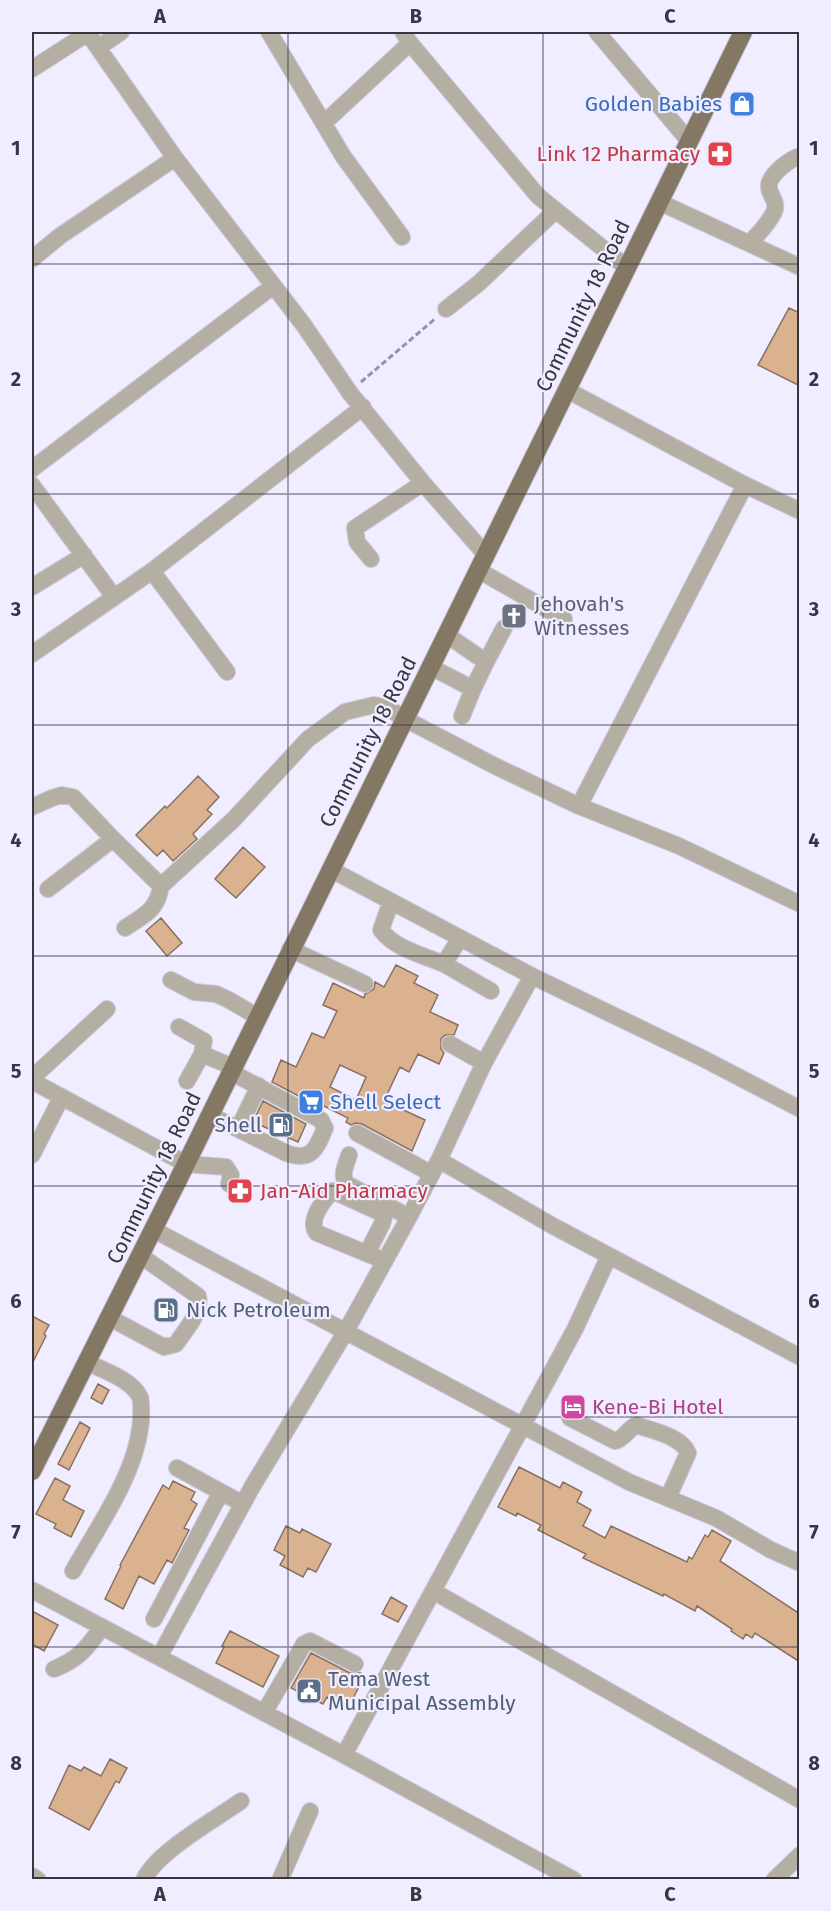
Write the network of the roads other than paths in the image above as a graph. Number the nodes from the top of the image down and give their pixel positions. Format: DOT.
graph roads {
  1 [pos="87,32"];
  2 [pos="121,32"];
  3 [pos="269,32"];
  4 [pos="597,32"];
  5 [pos="743,32"];
  6 [pos="407,37"];
  7 [pos="99,47"];
  8 [pos="32,69"];
  9 [pos="324,123"];
  10 [pos="689,141"];
  11 [pos="800,156"];
  12 [pos="175,158"];
  13 [pos="659,202"];
  14 [pos="555,211"];
  15 [pos="402,237"];
  16 [pos="750,243"];
  17 [pos="32,259"];
  18 [pos="626,267"];
  19 [pos="800,267"];
  20 [pos="273,286"];
  21 [pos="446,309"];
  22 [pos="567,390"];
  23 [pos="363,407"];
  24 [pos="32,469"];
  25 [pos="423,483"];
  26 [pos="32,485"];
  27 [pos="745,485"];
  28 [pos="800,511"];
  29 [pos="84,555"];
  30 [pos="371,560"];
  31 [pos="482,562"];
  32 [pos="152,571"];
  33 [pos="32,587"];
  34 [pos="114,597"];
  35 [pos="564,619"];
  36 [pos="504,628"];
  37 [pos="447,635"];
  38 [pos="32,654"];
  39 [pos="486,662"];
  40 [pos="431,667"];
  41 [pos="227,672"];
  42 [pos="473,689"];
  43 [pos="462,716"];
  44 [pos="405,719"];
  45 [pos="579,806"];
  46 [pos="32,807"];
  47 [pos="112,839"];
  48 [pos="330,869"];
  49 [pos="161,886"];
  50 [pos="48,889"];
  51 [pos="391,901"];
  52 [pos="800,904"];
  53 [pos="125,928"];
  54 [pos="460,938"];
  55 [pos="291,949"];
  56 [pos="444,964"];
  57 [pos="532,976"];
  58 [pos="171,980"];
  59 [pos="364,984"];
  60 [pos="491,991"];
  61 [pos="107,1009"];
  62 [pos="258,1017"];
  63 [pos="179,1028"];
  64 [pos="450,1044"];
  65 [pos="202,1054"];
  66 [pos="484,1063"];
  67 [pos="232,1070"];
  68 [pos="32,1080"];
  69 [pos="187,1082"];
  70 [pos="260,1086"];
  71 [pos="61,1098"];
  72 [pos="800,1109"];
  73 [pos="210,1115"];
  74 [pos="238,1129"];
  75 [pos="357,1133"];
  76 [pos="32,1155"];
  77 [pos="349,1155"];
  78 [pos="186,1164"];
  79 [pos="435,1167"];
  80 [pos="229,1184"];
  81 [pos="409,1217"];
  82 [pos="153,1230"];
  83 [pos="367,1253"];
  84 [pos="141,1256"];
  85 [pos="609,1256"];
  86 [pos="385,1261"];
  87 [pos="110,1318"];
  88 [pos="346,1331"];
  89 [pos="800,1357"];
  90 [pos="87,1362"];
  91 [pos="570,1418"];
  92 [pos="524,1425"];
  93 [pos="177,1468"];
  94 [pos="32,1471"];
  95 [pos="221,1492"];
  96 [pos="668,1498"];
  97 [pos="243,1504"];
  98 [pos="800,1563"];
  99 [pos="73,1570"];
  100 [pos="32,1590"];
  101 [pos="433,1591"];
  102 [pos="154,1619"];
  103 [pos="102,1627"];
  104 [pos="159,1657"];
  105 [pos="355,1664"];
  106 [pos="54,1669"];
  107 [pos="264,1713"];
  108 [pos="344,1755"];
  109 [pos="800,1800"];
  110 [pos="241,1801"];
  111 [pos="310,1811"];
  112 [pos="800,1856"];
  113 [pos="32,1876"];
  114 [pos="38,1880"];
  115 [pos="144,1880"];
  116 [pos="280,1880"];
  117 [pos="574,1880"];
  118 [pos="774,1880"];
  1 -- 7 [label="street"];
  1 -- 8 [label="street"];
  2 -- 7 [label="street"];
  3 -- 9 [label="street"];
  4 -- 10 [label="street"];
  5 -- 10 [label="main road, Community 18 Road"];
  6 -- 9 [label="street"];
  6 -- 14 [label="street"];
  7 -- 12 [label="street"];
  9 -- 15 [label="street"];
  10 -- 13 [label="main road, Community 18 Road"];
  11 -- 16 [label="street"];
  12 -- 17 [label="street"];
  12 -- 20 [label="street"];
  13 -- 16 [label="street"];
  13 -- 18 [label="main road, Community 18 Road"];
  14 -- 18 [label="street"];
  14 -- 21 [label="street"];
  16 -- 19 [label="street"];
  18 -- 22 [label="main road, Community 18 Road"];
  20 -- 23 [label="street"];
  20 -- 24 [label="street"];
  22 -- 27 [label="street"];
  22 -- 31 [label="main road, Community 18 Road"];
  23 -- 25 [label="street"];
  23 -- 32 [label="street"];
  25 -- 30 [label="street"];
  25 -- 31 [label="street"];
  26 -- 29 [label="street"];
  27 -- 28 [label="street"];
  27 -- 45 [label="street"];
  29 -- 33 [label="street"];
  29 -- 34 [label="street"];
  31 -- 35 [label="street"];
  31 -- 37 [label="main road, Community 18 Road"];
  32 -- 34 [label="street"];
  32 -- 41 [label="street"];
  34 -- 38 [label="street"];
  36 -- 39 [label="street"];
  37 -- 39 [label="street"];
  37 -- 40 [label="main road, Community 18 Road"];
  39 -- 42 [label="street"];
  40 -- 42 [label="street"];
  40 -- 44 [label="main road, Community 18 Road"];
  42 -- 43 [label="street"];
  44 -- 45 [label="street"];
  44 -- 48 [label="main road, Community 18 Road"];
  44 -- 49 [label="street"];
  45 -- 52 [label="street"];
  46 -- 47 [label="street"];
  47 -- 49 [label="street"];
  47 -- 50 [label="street"];
  48 -- 51 [label="street"];
  48 -- 55 [label="main road, Community 18 Road"];
  49 -- 53 [label="street"];
  51 -- 54 [label="street"];
  51 -- 56 [label="street"];
  54 -- 56 [label="street"];
  54 -- 57 [label="street"];
  55 -- 59 [label="street"];
  55 -- 62 [label="main road, Community 18 Road"];
  56 -- 60 [label="street"];
  57 -- 66 [label="street"];
  57 -- 72 [label="street"];
  58 -- 62 [label="street"];
  61 -- 68 [label="street"];
  62 -- 67 [label="main road, Community 18 Road"];
  63 -- 65 [label="street"];
  64 -- 66 [label="street"];
  65 -- 67 [label="street"];
  65 -- 69 [label="street"];
  66 -- 79 [label="street"];
  67 -- 70 [label="street"];
  67 -- 73 [label="main road, Community 18 Road"];
  68 -- 71 [label="street"];
  70 -- 74 [label="street"];
  70 -- 74 [label="street"];
  71 -- 76 [label="street"];
  71 -- 78 [label="street"];
  73 -- 74 [label="street"];
  73 -- 78 [label="main road, Community 18 Road"];
  75 -- 79 [label="street"];
  77 -- 81 [label="street"];
  78 -- 80 [label="street"];
  78 -- 82 [label="main road, Community 18 Road"];
  79 -- 81 [label="street"];
  79 -- 85 [label="street"];
  81 -- 86 [label="street"];
  82 -- 84 [label="main road, Community 18 Road"];
  82 -- 88 [label="street"];
  83 -- 86 [label="street"];
  84 -- 87 [label="main road, Community 18 Road"];
  84 -- 87 [label="street"];
  85 -- 89 [label="street"];
  85 -- 92 [label="street"];
  86 -- 88 [label="street"];
  87 -- 90 [label="main road, Community 18 Road"];
  88 -- 92 [label="street"];
  88 -- 97 [label="street"];
  90 -- 94 [label="main road, Community 18 Road"];
  90 -- 99 [label="street"];
  91 -- 96 [label="street"];
  92 -- 96 [label="street"];
  92 -- 101 [label="street"];
  93 -- 95 [label="street"];
  95 -- 97 [label="street"];
  95 -- 102 [label="street"];
  96 -- 98 [label="street"];
  97 -- 104 [label="street"];
  100 -- 103 [label="street"];
  101 -- 108 [label="street"];
  101 -- 109 [label="street"];
  103 -- 104 [label="street"];
  103 -- 106 [label="street"];
  104 -- 107 [label="street"];
  105 -- 107 [label="street"];
  107 -- 108 [label="street"];
  108 -- 117 [label="street"];
  110 -- 115 [label="street"];
  111 -- 116 [label="street"];
  112 -- 118 [label="street"];
  113 -- 114 [label="street"];
}
